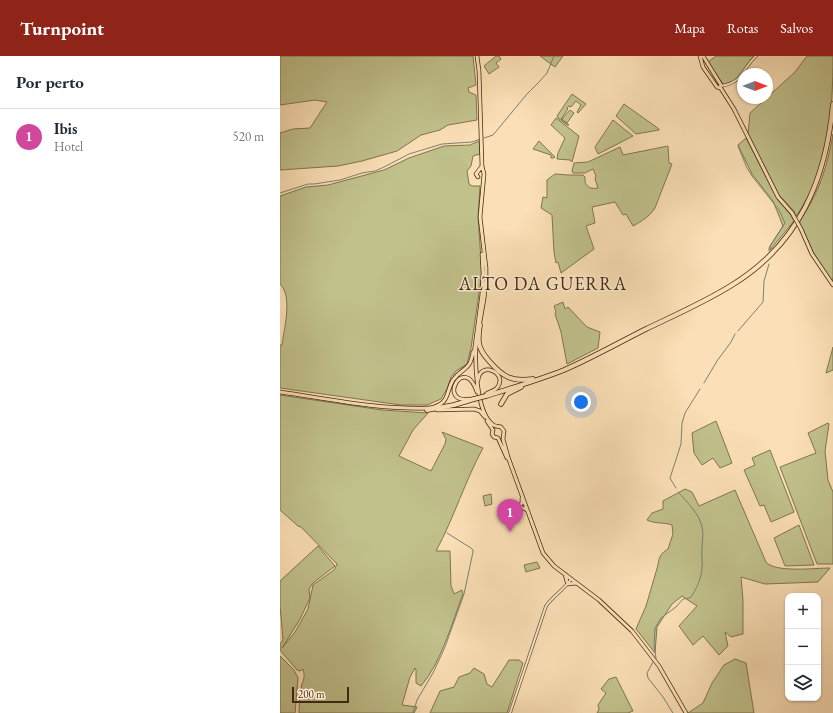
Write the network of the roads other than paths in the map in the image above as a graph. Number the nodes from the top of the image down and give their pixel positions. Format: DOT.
graph roads {
  1 [pos="476,56"];
  2 [pos="701,56"];
  3 [pos="756,56"];
  4 [pos="706,66"];
  5 [pos="720,85"];
  6 [pos="833,104"];
  7 [pos="482,166"];
  8 [pos="478,171"];
  9 [pos="482,171"];
  10 [pos="478,177"];
  11 [pos="483,177"];
  12 [pos="482,182"];
  13 [pos="482,238"];
  14 [pos="833,285"];
  15 [pos="480,324"];
  16 [pos="625,340"];
  17 [pos="474,349"];
  18 [pos="547,376"];
  19 [pos="537,378"];
  20 [pos="513,387"];
  21 [pos="478,391"];
  22 [pos="280,392"];
  23 [pos="486,395"];
  24 [pos="473,399"];
  25 [pos="501,404"];
  26 [pos="427,409"];
  27 [pos="485,417"];
  28 [pos="496,426"];
  29 [pos="493,430"];
  30 [pos="503,436"];
  31 [pos="498,438"];
  32 [pos="515,476"];
  33 [pos="522,496"];
  34 [pos="527,510"];
  35 [pos="565,574"];
  36 [pos="571,579"];
  37 [pos="568,583"];
  38 [pos="577,583"];
  39 [pos="510,713"];
  40 [pos="686,713"];
  1 -- 7 [label="main road"];
  2 -- 4 [label="main road"];
  3 -- 5 [label="street"];
  4 -- 5 [label="main road"];
  4 -- 5 [label="main road"];
  5 -- 14 [label="main road, bridge"];
  6 -- 16 [label="highway"];
  7 -- 8 [label="main road"];
  7 -- 9 [label="main road"];
  8 -- 9 [label="main road"];
  8 -- 10 [label="main road"];
  9 -- 11 [label="main road"];
  10 -- 11 [label="main road"];
  10 -- 12 [label="main road"];
  11 -- 12 [label="main road"];
  12 -- 13 [label="main road"];
  13 -- 15 [label="main road"];
  13 -- 17 [label="main road"];
  15 -- 19 [label="highway"];
  15 -- 21 [label="main road"];
  16 -- 18 [label="highway"];
  16 -- 19 [label="highway"];
  17 -- 21 [label="main road"];
  17 -- 26 [label="main road"];
  18 -- 20 [label="highway"];
  18 -- 25 [label="highway"];
  19 -- 20 [label="highway"];
  20 -- 23 [label="highway"];
  21 -- 23 [label="main road"];
  21 -- 24 [label="main road"];
  21 -- 27 [label="main road"];
  21 -- 28 [label="main road"];
  22 -- 26 [label="main road"];
  23 -- 24 [label="highway, bridge"];
  24 -- 26 [label="highway"];
  26 -- 27 [label="main road"];
  27 -- 29 [label="main road"];
  28 -- 29 [label="main road"];
  28 -- 30 [label="main road"];
  29 -- 31 [label="main road"];
  30 -- 31 [label="main road"];
  30 -- 32 [label="main road"];
  31 -- 32 [label="main road"];
  32 -- 33 [label="main road"];
  33 -- 34 [label="main road"];
  33 -- 34 [label="main road"];
  34 -- 35 [label="main road"];
  35 -- 36 [label="main road"];
  35 -- 37 [label="main road"];
  36 -- 37 [label="street"];
  36 -- 38 [label="main road"];
  37 -- 38 [label="main road"];
  37 -- 39 [label="street"];
  38 -- 40 [label="main road"];
}
